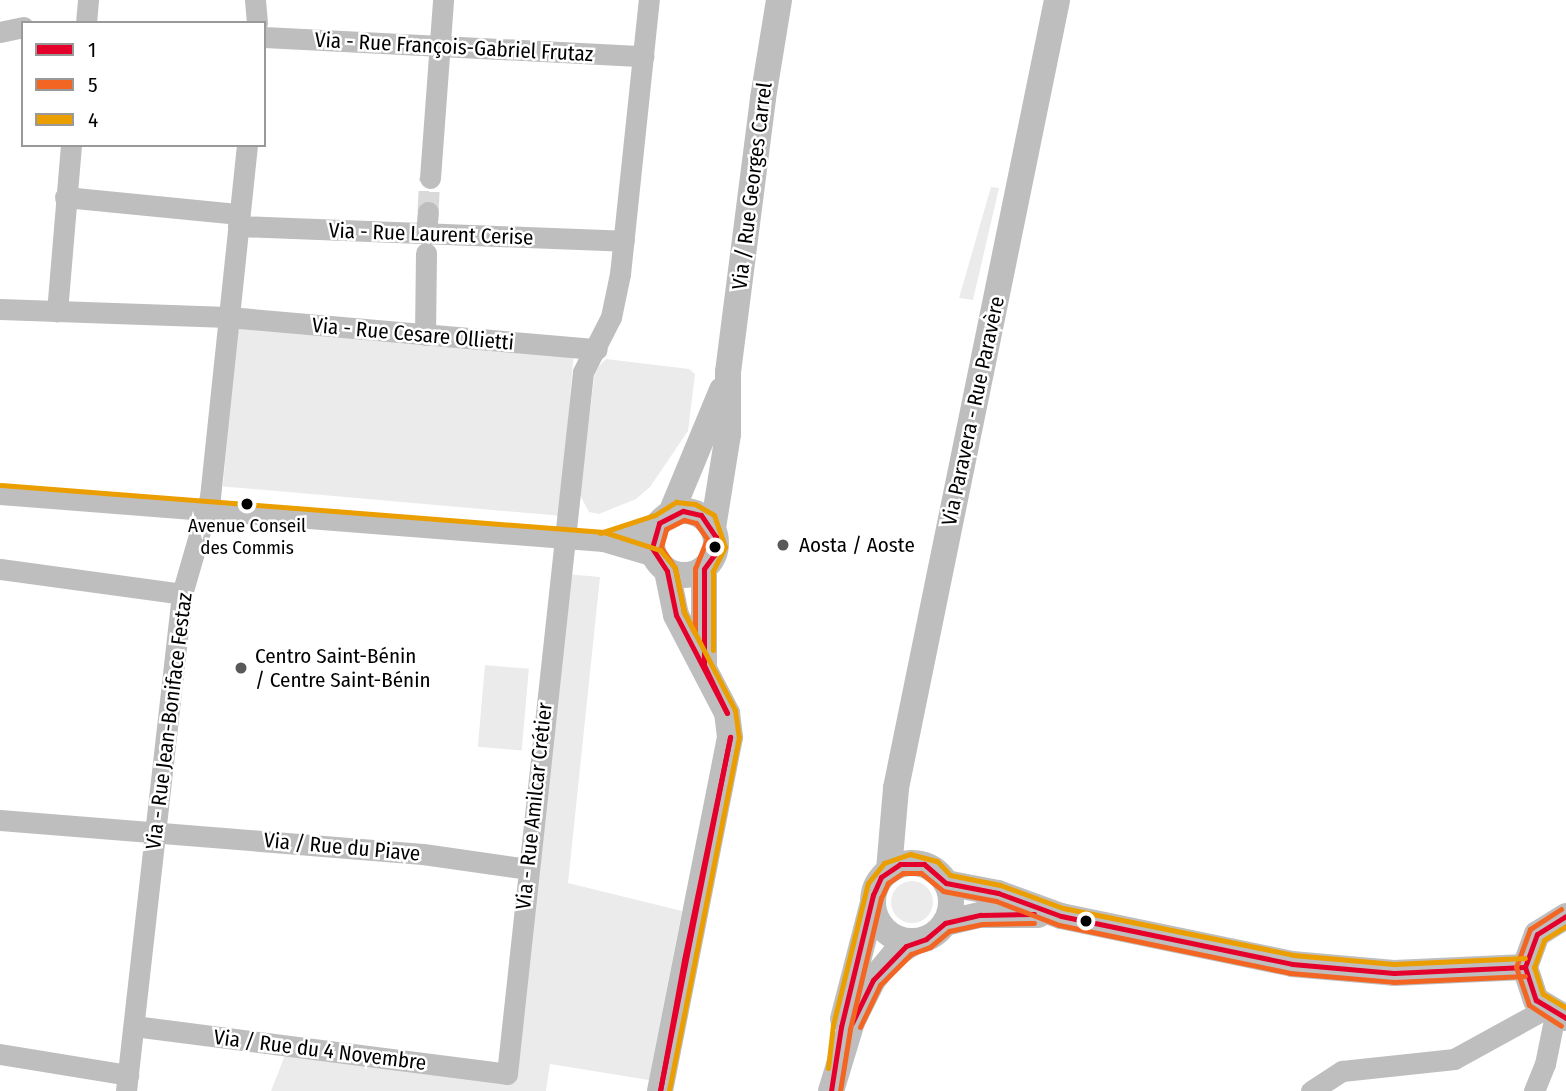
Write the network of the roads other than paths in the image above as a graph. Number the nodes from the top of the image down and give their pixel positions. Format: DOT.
graph roads {
  1 [pos="88,0"];
  2 [pos="255,0"];
  3 [pos="443,0"];
  4 [pos="649,0"];
  5 [pos="779,0"];
  6 [pos="1057,0"];
  7 [pos="86,21"];
  8 [pos="257,21"];
  9 [pos="266,37"];
  10 [pos="442,47"];
  11 [pos="643,56"];
  12 [pos="71,147"];
  13 [pos="247,147"];
  14 [pos="430,172"];
  15 [pos="65,197"];
  16 [pos="428,212"];
  17 [pos="238,220"];
  18 [pos="624,241"];
  19 [pos="426,244"];
  20 [pos="0,309"];
  21 [pos="57,311"];
  22 [pos="228,317"];
  23 [pos="425,335"];
  24 [pos="597,349"];
  25 [pos="728,372"];
  26 [pos="0,494"];
  27 [pos="208,508"];
  28 [pos="665,518"];
  29 [pos="712,528"];
  30 [pos="562,538"];
  31 [pos="603,541"];
  32 [pos="661,564"];
  33 [pos="0,569"];
  34 [pos="704,569"];
  35 [pos="182,594"];
  36 [pos="704,665"];
  37 [pos="0,820"];
  38 [pos="895,823"];
  39 [pos="155,830"];
  40 [pos="924,864"];
  41 [pos="528,869"];
  42 [pos="889,870"];
  43 [pos="946,883"];
  44 [pos="872,906"];
  45 [pos="1061,916"];
  46 [pos="1566,916"];
  47 [pos="945,923"];
  48 [pos="914,942"];
  49 [pos="1548,1005"];
  50 [pos="134,1026"];
  51 [pos="0,1054"];
  52 [pos="507,1074"];
  53 [pos="834,1080"];
  54 [pos="127,1083"];
  55 [pos="660,1091"];
  56 [pos="1311,1091"];
  57 [pos="1534,1091"];
  1 -- 7 [label="street"];
  2 -- 8 [label="street"];
  3 -- 10 [label="street"];
  4 -- 11 [label="street, Via - Rue Amilcar Crétier"];
  5 -- 25 [label="street, Via / Rue Georges Carrel"];
  6 -- 38 [label="street, Via Paravera - Rue Paravère"];
  9 -- 10 [label="street, Via - Rue François-Gabriel Frutaz"];
  10 -- 11 [label="street, Via - Rue François-Gabriel Frutaz"];
  10 -- 14 [label="street"];
  11 -- 18 [label="street, Via - Rue Amilcar Crétier"];
  12 -- 15 [label="street"];
  13 -- 17 [label="street, Via - Rue Jean-Boniface Festaz"];
  15 -- 17 [label="street, Via - Rue Laurent Cerise"];
  15 -- 21 [label="street"];
  16 -- 19 [label="street"];
  17 -- 19 [label="street, Via - Rue Laurent Cerise"];
  17 -- 22 [label="street, Via - Rue Jean-Boniface Festaz"];
  18 -- 19 [label="street, Via - Rue Laurent Cerise"];
  18 -- 24 [label="street, Via - Rue Amilcar Crétier"];
  19 -- 23 [label="street"];
  20 -- 21 [label="street, Via - Rue Cesare Ollietti"];
  21 -- 22 [label="street, Via - Rue Cesare Ollietti"];
  22 -- 23 [label="street, Via - Rue Cesare Ollietti"];
  22 -- 27 [label="street, Via - Rue Jean-Boniface Festaz"];
  23 -- 24 [label="street, Via - Rue Cesare Ollietti"];
  24 -- 30 [label="street, Via - Rue Amilcar Crétier"];
  25 -- 28 [label="street"];
  25 -- 29 [label="street"];
  26 -- 27 [label="street"];
  27 -- 30 [label="street"];
  27 -- 35 [label="street, Via - Rue Jean-Boniface Festaz"];
  28 -- 29 [label="street"];
  28 -- 31 [label="street"];
  28 -- 32 [label="street"];
  29 -- 34 [label="street"];
  30 -- 31 [label="street"];
  30 -- 41 [label="street, Via - Rue Amilcar Crétier"];
  31 -- 32 [label="street"];
  32 -- 34 [label="street"];
  32 -- 36 [label="street"];
  33 -- 35 [label="street"];
  34 -- 36 [label="street"];
  35 -- 39 [label="street, Via - Rue Jean-Boniface Festaz"];
  36 -- 55 [label="street"];
  37 -- 39 [label="street, Via / Rue du Piave"];
  38 -- 40 [label="street"];
  38 -- 42 [label="street, Via Paravera - Rue Paravère"];
  39 -- 41 [label="street, Via / Rue du Piave"];
  39 -- 50 [label="street, Via - Rue Jean-Boniface Festaz"];
  40 -- 42 [label="street"];
  40 -- 43 [label="street"];
  41 -- 52 [label="street, Via - Rue Amilcar Crétier"];
  42 -- 44 [label="street"];
  43 -- 45 [label="street"];
  43 -- 47 [label="street"];
  44 -- 48 [label="street"];
  44 -- 53 [label="street"];
  45 -- 47 [label="street"];
  45 -- 49 [label="street"];
  46 -- 49 [label="street"];
  47 -- 48 [label="street"];
  48 -- 53 [label="street"];
  49 -- 56 [label="street"];
  49 -- 57 [label="street"];
  50 -- 52 [label="street, Via / Rue du 4 Novembre"];
  50 -- 54 [label="street, Via - Rue Jean-Boniface Festaz"];
  51 -- 54 [label="street"];
}
